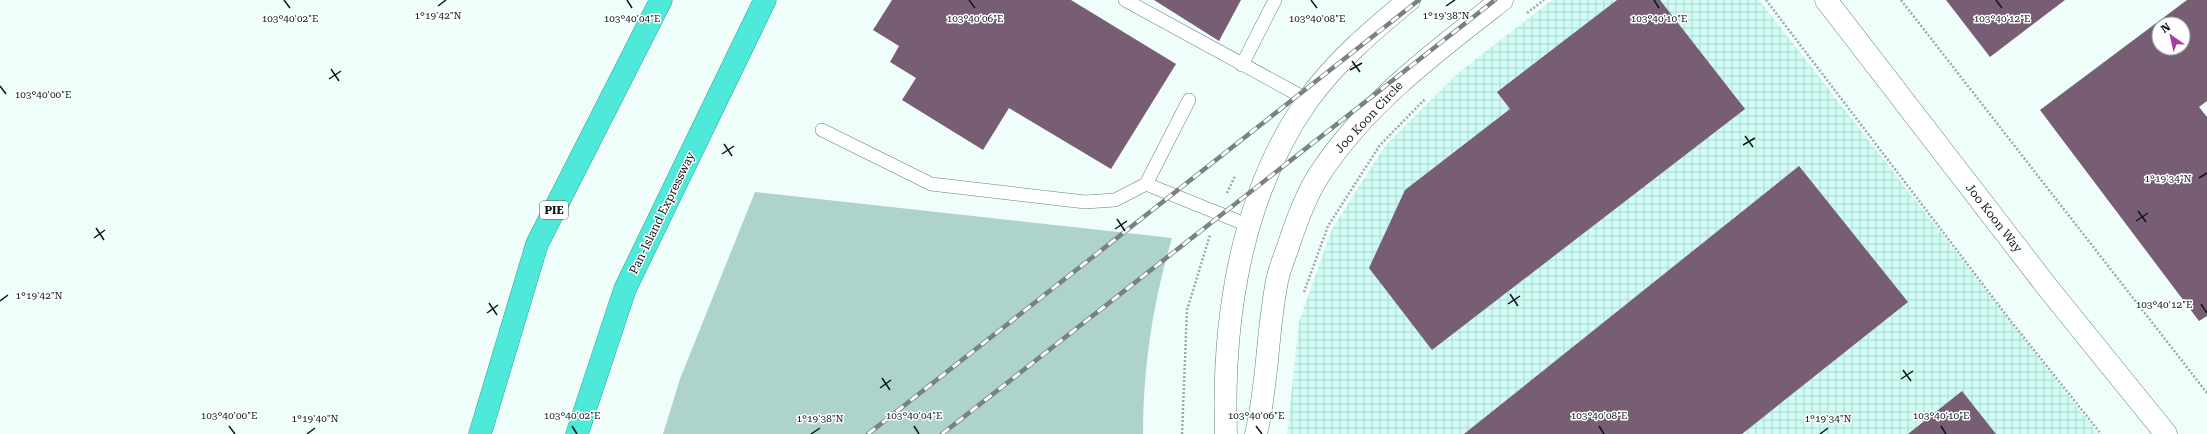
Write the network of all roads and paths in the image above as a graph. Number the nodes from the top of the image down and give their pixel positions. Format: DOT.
graph roads {
  1 [pos="661,0"];
  2 [pos="765,0"];
  3 [pos="1125,0"];
  4 [pos="1275,0"];
  5 [pos="1286,0"];
  6 [pos="1409,0"];
  7 [pos="1502,0"];
  8 [pos="1544,0"];
  9 [pos="1766,0"];
  10 [pos="1826,0"];
  11 [pos="1901,0"];
  12 [pos="1268,14"];
  13 [pos="1525,15"];
  14 [pos="1242,65"];
  15 [pos="1429,96"];
  16 [pos="1189,100"];
  17 [pos="1308,100"];
  18 [pos="822,130"];
  19 [pos="1146,184"];
  20 [pos="1250,226"];
  21 [pos="1302,299"];
  22 [pos="2207,393"];
  23 [pos="480,434"];
  24 [pos="577,434"];
  25 [pos="1226,434"];
  26 [pos="1256,434"];
  27 [pos="2101,434"];
  28 [pos="2166,434"];
  1 -- 23 [label="highway, PIE"];
  2 -- 24 [label="highway, Pan-Island Expressway"];
  3 -- 14 [label="lane"];
  4 -- 12 [label="lane"];
  5 -- 12 [label="lane"];
  6 -- 17 [label="street"];
  7 -- 26 [label="street, Joo Koon Circle"];
  8 -- 13 [label="path"];
  9 -- 27 [label="path"];
  10 -- 28 [label="street, Joo Koon Way"];
  11 -- 22 [label="path"];
  12 -- 14 [label="lane"];
  14 -- 17 [label="lane"];
  15 -- 21 [label="path"];
  16 -- 19 [label="lane"];
  17 -- 20 [label="street"];
  18 -- 19 [label="lane"];
  19 -- 20 [label="lane"];
  20 -- 25 [label="street"];
}
